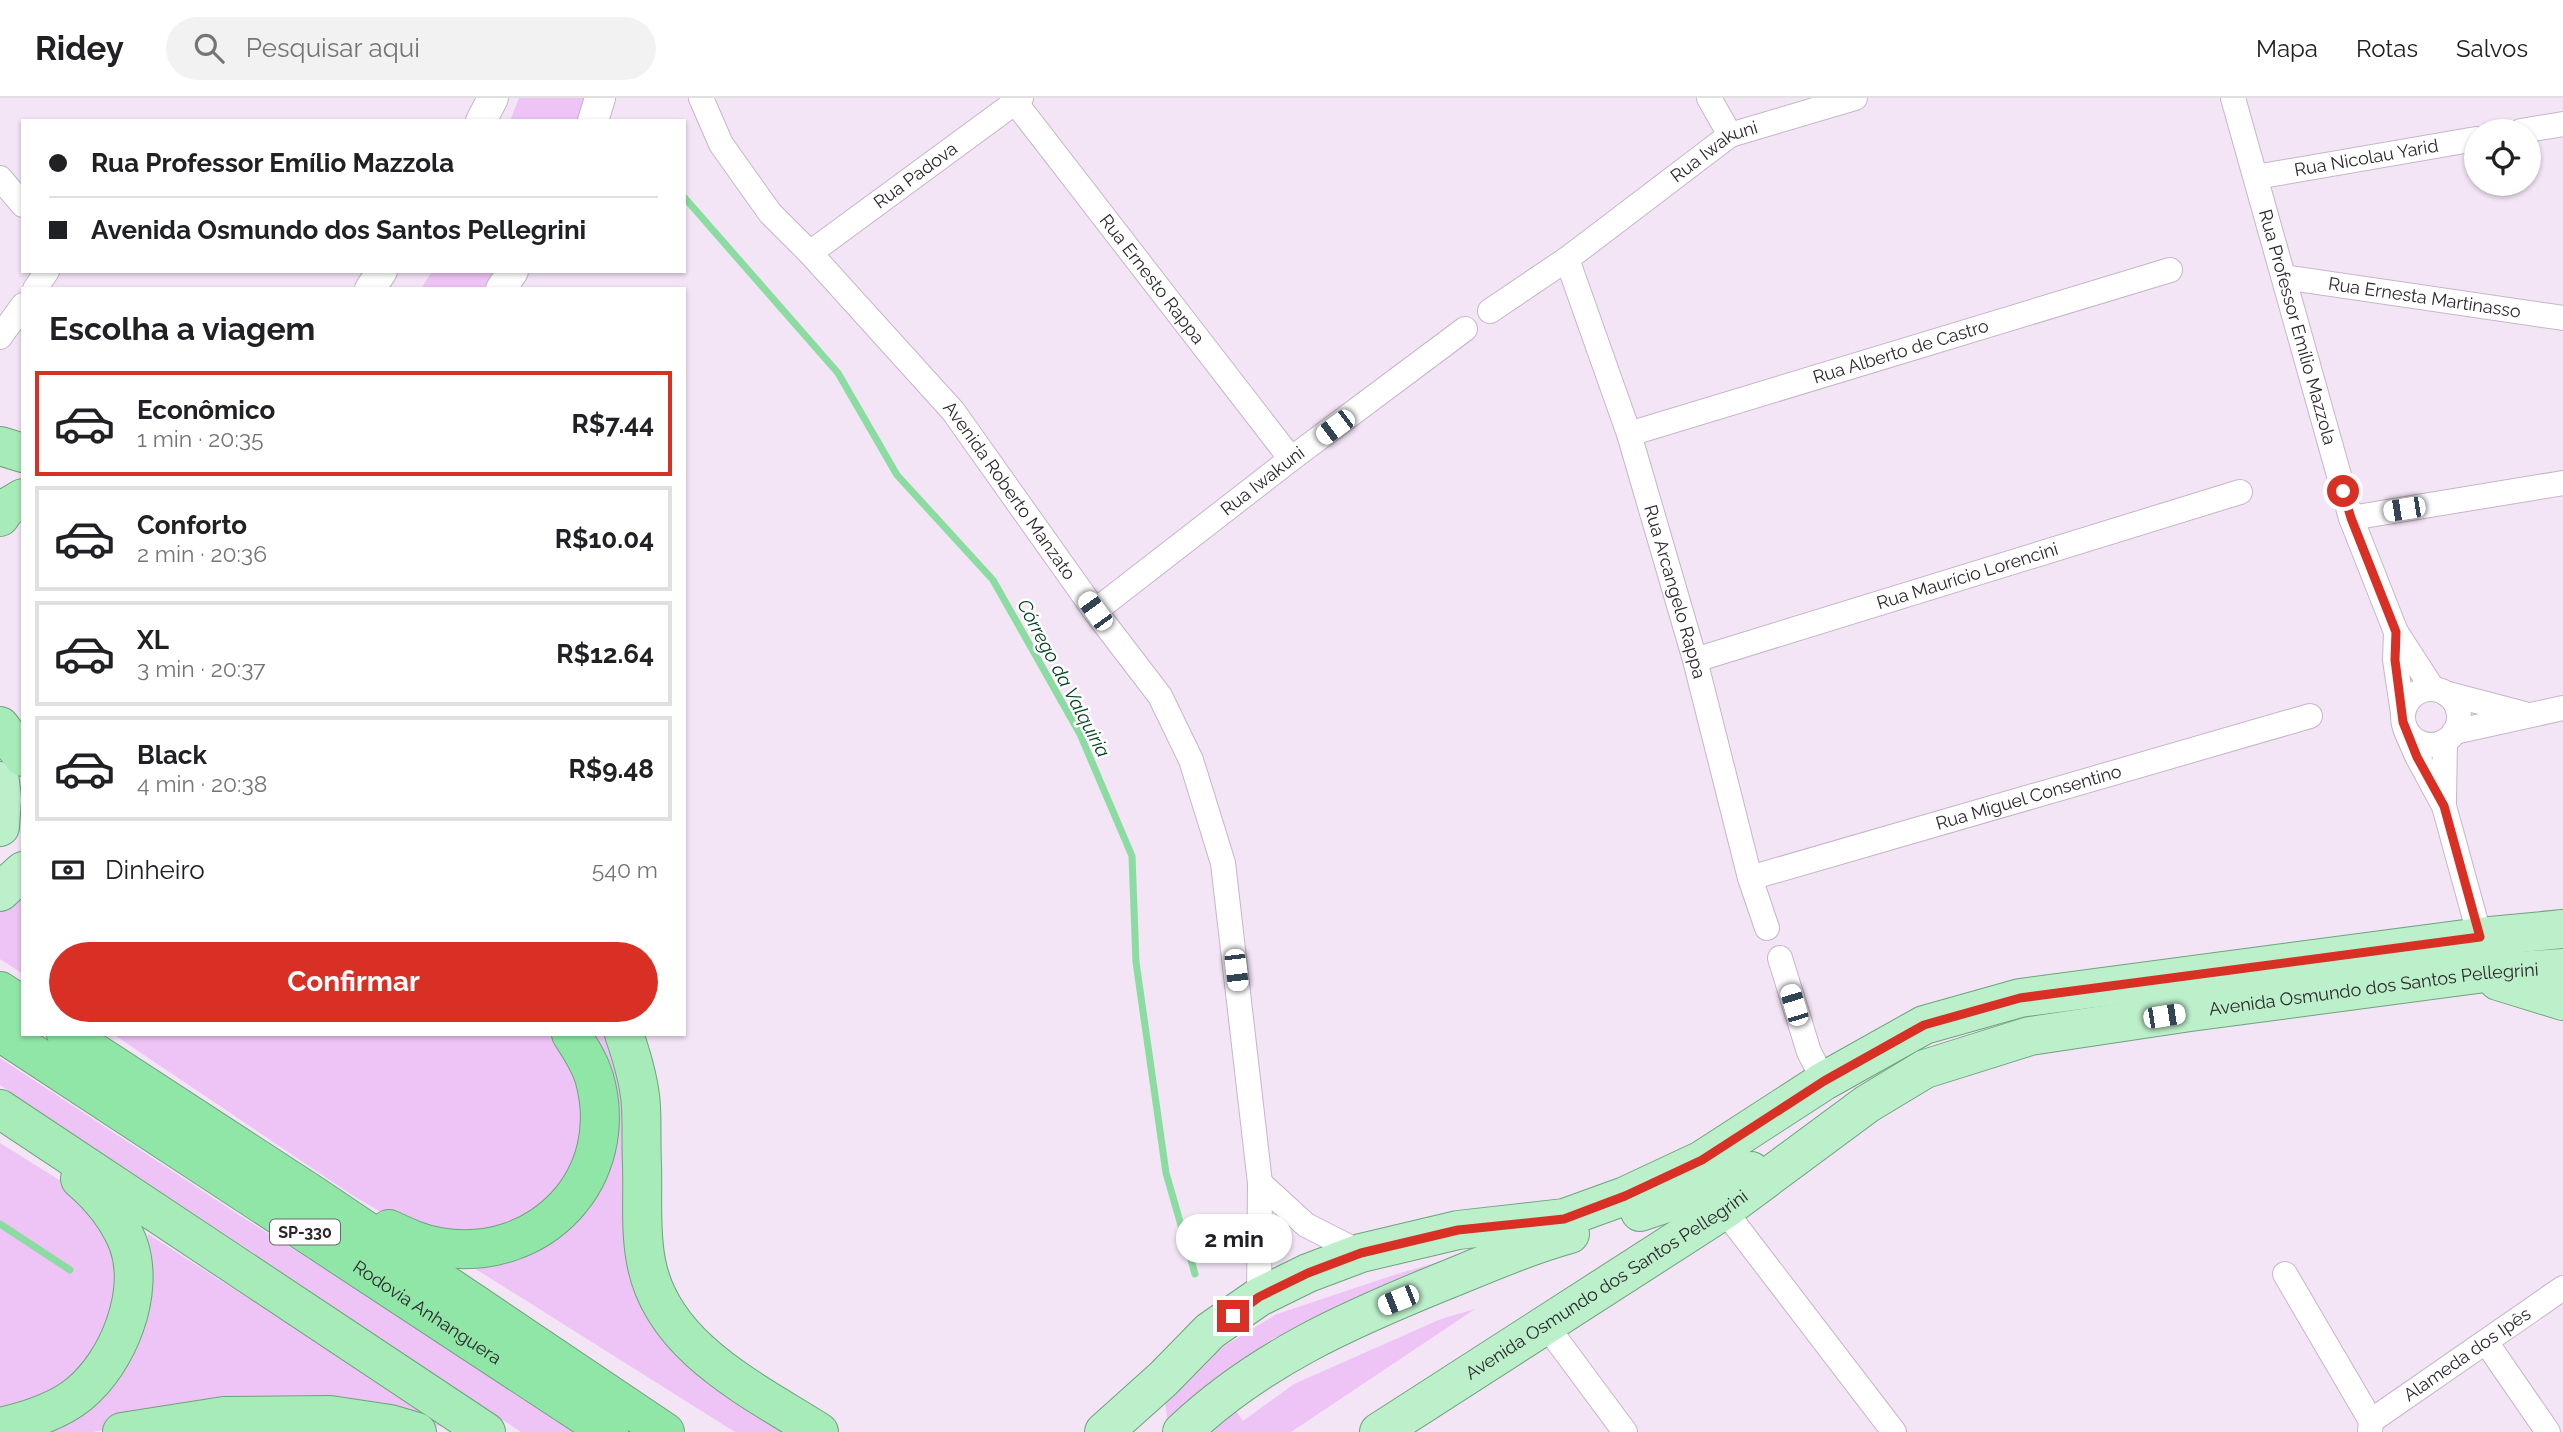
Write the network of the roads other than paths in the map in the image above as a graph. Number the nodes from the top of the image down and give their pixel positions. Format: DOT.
graph roads {
  1 [pos="493,98"];
  2 [pos="600,98"];
  3 [pos="701,98"];
  4 [pos="1709,98"];
  5 [pos="1855,98"];
  6 [pos="2234,98"];
  7 [pos="1016,99"];
  8 [pos="482,119"];
  9 [pos="594,119"];
  10 [pos="2563,124"];
  11 [pos="2541,128"];
  12 [pos="1730,135"];
  13 [pos="2464,141"];
  14 [pos="2256,177"];
  15 [pos="0,178"];
  16 [pos="21,203"];
  17 [pos="810,253"];
  18 [pos="1567,259"];
  19 [pos="2170,270"];
  20 [pos="2284,277"];
  21 [pos="21,308"];
  22 [pos="1490,311"];
  23 [pos="2563,318"];
  24 [pos="1465,329"];
  25 [pos="0,337"];
  26 [pos="1629,434"];
  27 [pos="0,446"];
  28 [pos="21,452"];
  29 [pos="1291,459"];
  30 [pos="2563,483"];
  31 [pos="2240,492"];
  32 [pos="21,499"];
  33 [pos="0,517"];
  34 [pos="2351,518"];
  35 [pos="1095,611"];
  36 [pos="2396,632"];
  37 [pos="1695,660"];
  38 [pos="2439,691"];
  39 [pos="2563,708"];
  40 [pos="2529,715"];
  41 [pos="2309,716"];
  42 [pos="2405,722"];
  43 [pos="0,726"];
  44 [pos="2449,736"];
  45 [pos="21,754"];
  46 [pos="0,781"];
  47 [pos="2444,806"];
  48 [pos="0,827"];
  49 [pos="21,874"];
  50 [pos="1750,878"];
  51 [pos="0,892"];
  52 [pos="1767,928"];
  53 [pos="2563,929"];
  54 [pos="2483,955"];
  55 [pos="1780,958"];
  56 [pos="2563,968"];
  57 [pos="0,991"];
  58 [pos="2563,1001"];
  59 [pos="21,1005"];
  60 [pos="0,1032"];
  61 [pos="69,1036"];
  62 [pos="572,1036"];
  63 [pos="625,1036"];
  64 [pos="1824,1081"];
  65 [pos="0,1109"];
  66 [pos="0,1114"];
  67 [pos="1831,1131"];
  68 [pos="1260,1183"];
  69 [pos="313,1195"];
  70 [pos="1625,1196"];
  71 [pos="1724,1210"];
  72 [pos="1539,1243"];
  73 [pos="1361,1253"];
  74 [pos="2285,1274"];
  75 [pos="2563,1288"];
  76 [pos="1259,1297"];
  77 [pos="1545,1324"];
  78 [pos="2486,1342"];
  79 [pos="1163,1379"];
  80 [pos="2371,1426"];
  81 [pos="0,1427"];
  82 [pos="122,1432"];
  83 [pos="417,1432"];
  84 [pos="486,1432"];
  85 [pos="610,1432"];
  86 [pos="665,1432"];
  87 [pos="819,1432"];
  88 [pos="1104,1432"];
  89 [pos="1157,1432"];
  90 [pos="1182,1432"];
  91 [pos="1379,1432"];
  92 [pos="1625,1432"];
  93 [pos="1894,1432"];
  94 [pos="2549,1432"];
  1 -- 8 [label="street"];
  2 -- 9 [label="street"];
  3 -- 17 [label="street, Avenida Roberto Manzato"];
  4 -- 12 [label="street"];
  5 -- 12 [label="street, Rua Iwakuni"];
  6 -- 14 [label="street, Rua Professor Emílio Mazzola"];
  7 -- 17 [label="street, Rua Padova"];
  7 -- 29 [label="street, Rua Ernesto Rappa"];
  10 -- 11 [label="street"];
  12 -- 18 [label="street, Rua Iwakuni"];
  13 -- 14 [label="street, Rua Nicolau Yarid"];
  14 -- 20 [label="street, Rua Professor Emílio Mazzola"];
  15 -- 16 [label="street"];
  17 -- 35 [label="street, Avenida Roberto Manzato"];
  18 -- 22 [label="street, Rua Iwakuni"];
  18 -- 26 [label="street, Rua Arcangelo Rappa"];
  19 -- 26 [label="street, Rua Alberto de Castro"];
  20 -- 23 [label="street, Rua Ernesta Martinasso"];
  20 -- 34 [label="street, Rua Professor Emílio Mazzola"];
  21 -- 25 [label="street"];
  24 -- 29 [label="street, Rua Iwakuni"];
  26 -- 37 [label="street, Rua Arcangelo Rappa"];
  27 -- 28 [label="highway"];
  29 -- 35 [label="street, Rua Iwakuni"];
  30 -- 34 [label="street"];
  31 -- 37 [label="street, Rua Maurício Lorencini"];
  32 -- 33 [label="highway"];
  34 -- 36 [label="street, Rua Professor Emílio Mazzola"];
  35 -- 68 [label="street, Avenida Roberto Manzato"];
  36 -- 38 [label="street, Rua Professor Emílio Mazzola"];
  36 -- 42 [label="street, Rua Professor Emílio Mazzola"];
  37 -- 50 [label="street, Rua Arcangelo Rappa"];
  38 -- 40 [label="street"];
  38 -- 42 [label="street"];
  38 -- 44 [label="street"];
  39 -- 40 [label="street"];
  40 -- 44 [label="street"];
  41 -- 50 [label="street, Rua Miguel Consentino"];
  42 -- 44 [label="street"];
  42 -- 47 [label="street, Rua Professor Emílio Mazzola"];
  43 -- 45 [label="highway"];
  44 -- 47 [label="street, Rua Professor Emílio Mazzola"];
  46 -- 48 [label="main road"];
  47 -- 54 [label="street, Rua Professor Emílio Mazzola"];
  49 -- 51 [label="main road"];
  50 -- 52 [label="street, Rua Arcangelo Rappa"];
  53 -- 54 [label="main road, Avenida Osmundo dos Santos Pellegrini"];
  54 -- 56 [label="main road, Avenida Osmundo dos Santos Pellegrini"];
  54 -- 58 [label="main road"];
  54 -- 64 [label="main road, Avenida Osmundo dos Santos Pellegrini"];
  54 -- 67 [label="main road, Avenida Osmundo dos Santos Pellegrini"];
  55 -- 64 [label="street"];
  57 -- 59 [label="highway"];
  60 -- 85 [label="highway, Rodovia Anhanguera / SP-330"];
  61 -- 69 [label="highway, Rodovia Anhanguera / SP-330"];
  62 -- 69 [label="highway"];
  63 -- 87 [label="highway"];
  64 -- 70 [label="main road, Avenida Osmundo dos Santos Pellegrini"];
  65 -- 84 [label="highway"];
  66 -- 81 [label="highway"];
  67 -- 71 [label="main road, Avenida Osmundo dos Santos Pellegrini"];
  67 -- 72 [label="main road, Avenida Osmundo dos Santos Pellegrini"];
  68 -- 73 [label="street"];
  68 -- 76 [label="street, Avenida Roberto Manzato"];
  69 -- 86 [label="highway, Rodovia Anhanguera / SP-330"];
  70 -- 72 [label="main road, Avenida Osmundo dos Santos Pellegrini"];
  70 -- 73 [label="main road, Avenida Osmundo dos Santos Pellegrini"];
  71 -- 77 [label="main road, Avenida Osmundo dos Santos Pellegrini"];
  71 -- 93 [label="street"];
  72 -- 90 [label="main road"];
  73 -- 76 [label="main road, Avenida Osmundo dos Santos Pellegrini"];
  74 -- 80 [label="street, Alameda dos Ipês"];
  75 -- 78 [label="street, Alameda dos Ipês"];
  76 -- 79 [label="main road, Avenida Osmundo dos Santos Pellegrini"];
  77 -- 91 [label="main road, Avenida Osmundo dos Santos Pellegrini"];
  77 -- 92 [label="street"];
  78 -- 80 [label="street, Alameda dos Ipês"];
  78 -- 94 [label="street"];
  79 -- 88 [label="main road, Avenida Osmundo dos Santos Pellegrini"];
  79 -- 89 [label="main road"];
  82 -- 83 [label="highway"];
}
